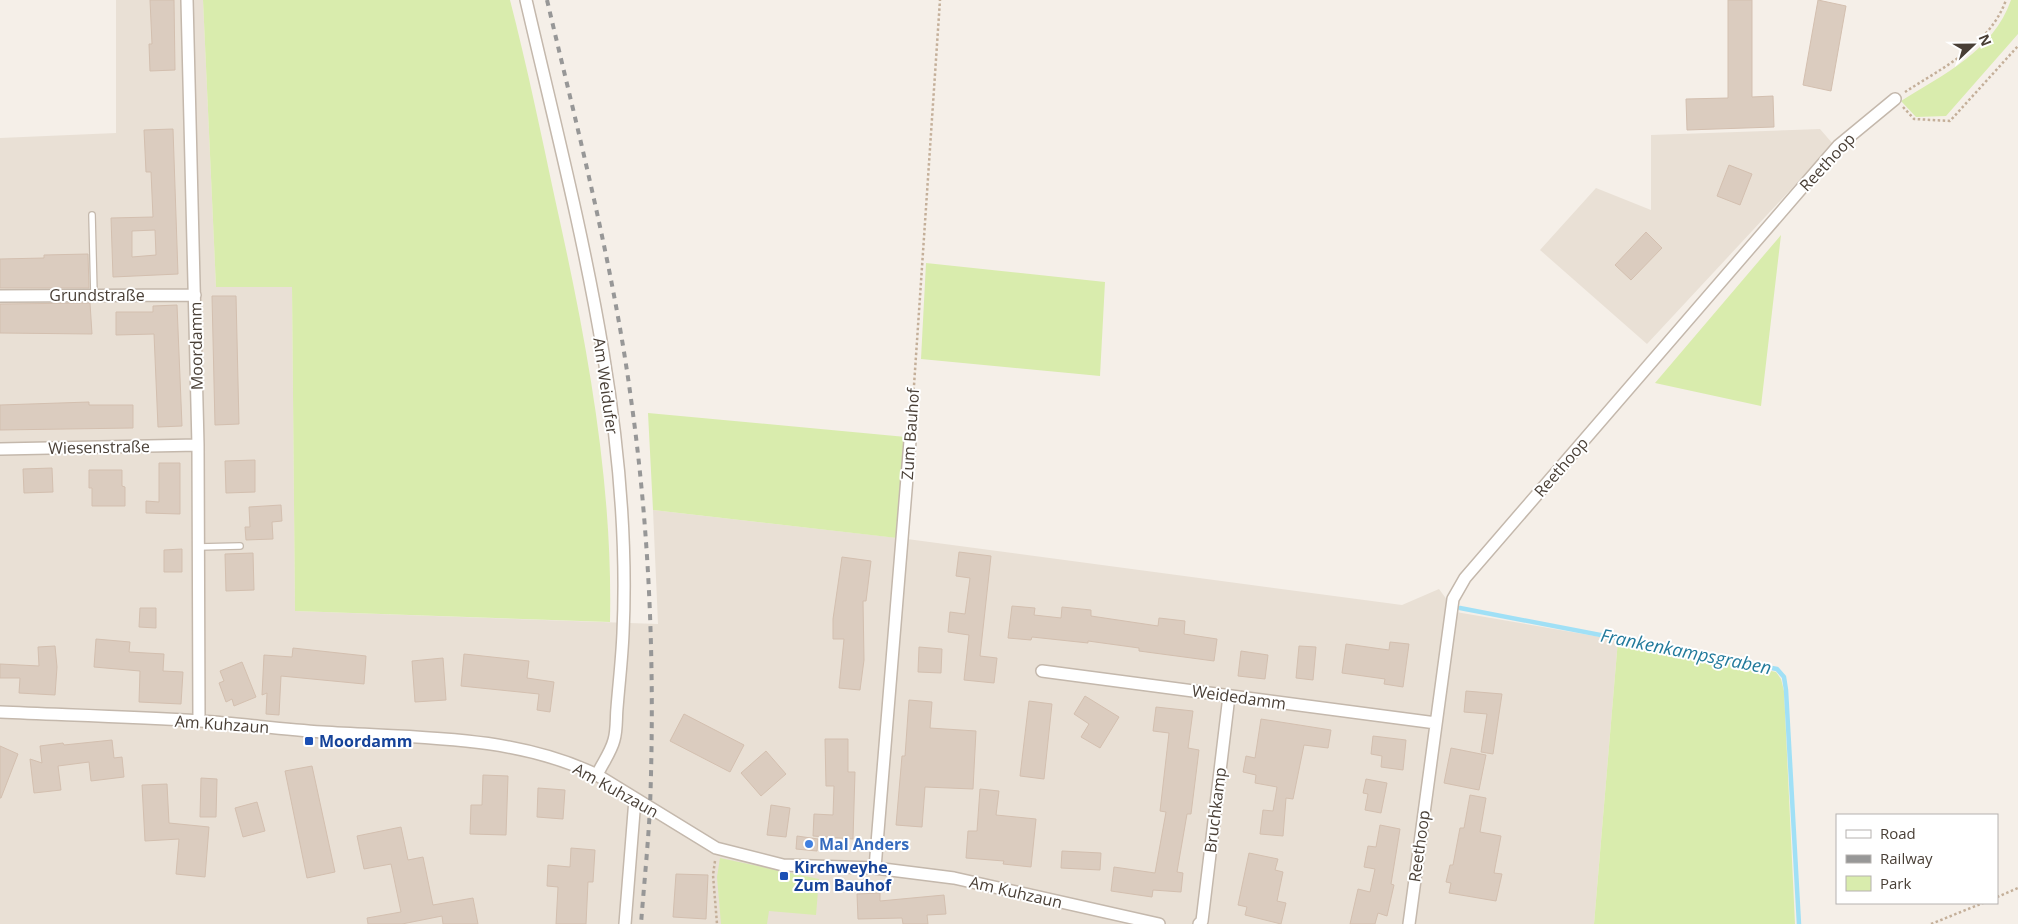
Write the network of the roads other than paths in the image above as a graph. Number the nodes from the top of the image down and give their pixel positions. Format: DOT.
graph roads {
  1 [pos="187,0"];
  2 [pos="526,0"];
  3 [pos="1895,99"];
  4 [pos="92,215"];
  5 [pos="195,294"];
  6 [pos="94,295"];
  7 [pos="0,296"];
  8 [pos="910,441"];
  9 [pos="198,445"];
  10 [pos="0,449"];
  11 [pos="240,546"];
  12 [pos="198,547"];
  13 [pos="1042,671"];
  14 [pos="1228,696"];
  15 [pos="0,712"];
  16 [pos="198,721"];
  17 [pos="1436,723"];
  18 [pos="597,776"];
  19 [pos="635,798"];
  20 [pos="875,868"];
  21 [pos="625,924"];
  22 [pos="1159,924"];
  23 [pos="1199,924"];
  24 [pos="1409,924"];
  1 -- 5 [label="street, Moordamm"];
  2 -- 18 [label="street, Am Weidufer"];
  3 -- 17 [label="street, Reethoop"];
  4 -- 6 [label="lane"];
  5 -- 6 [label="street, Grundstraße"];
  5 -- 9 [label="street, Moordamm"];
  6 -- 7 [label="street, Grundstraße"];
  8 -- 20 [label="street, Zum Bauhof"];
  9 -- 10 [label="street, Wiesenstraße"];
  9 -- 12 [label="street, Moordamm"];
  11 -- 12 [label="lane"];
  12 -- 16 [label="street, Moordamm"];
  13 -- 14 [label="street, Weidedamm"];
  14 -- 17 [label="street, Weidedamm"];
  14 -- 23 [label="street, Bruchkamp"];
  15 -- 16 [label="street, Am Kuhzaun"];
  16 -- 18 [label="street, Am Kuhzaun"];
  17 -- 24 [label="street, Reethoop"];
  18 -- 19 [label="street, Am Kuhzaun"];
  19 -- 20 [label="street, Am Kuhzaun"];
  19 -- 21 [label="street"];
  20 -- 22 [label="street, Am Kuhzaun"];
}
